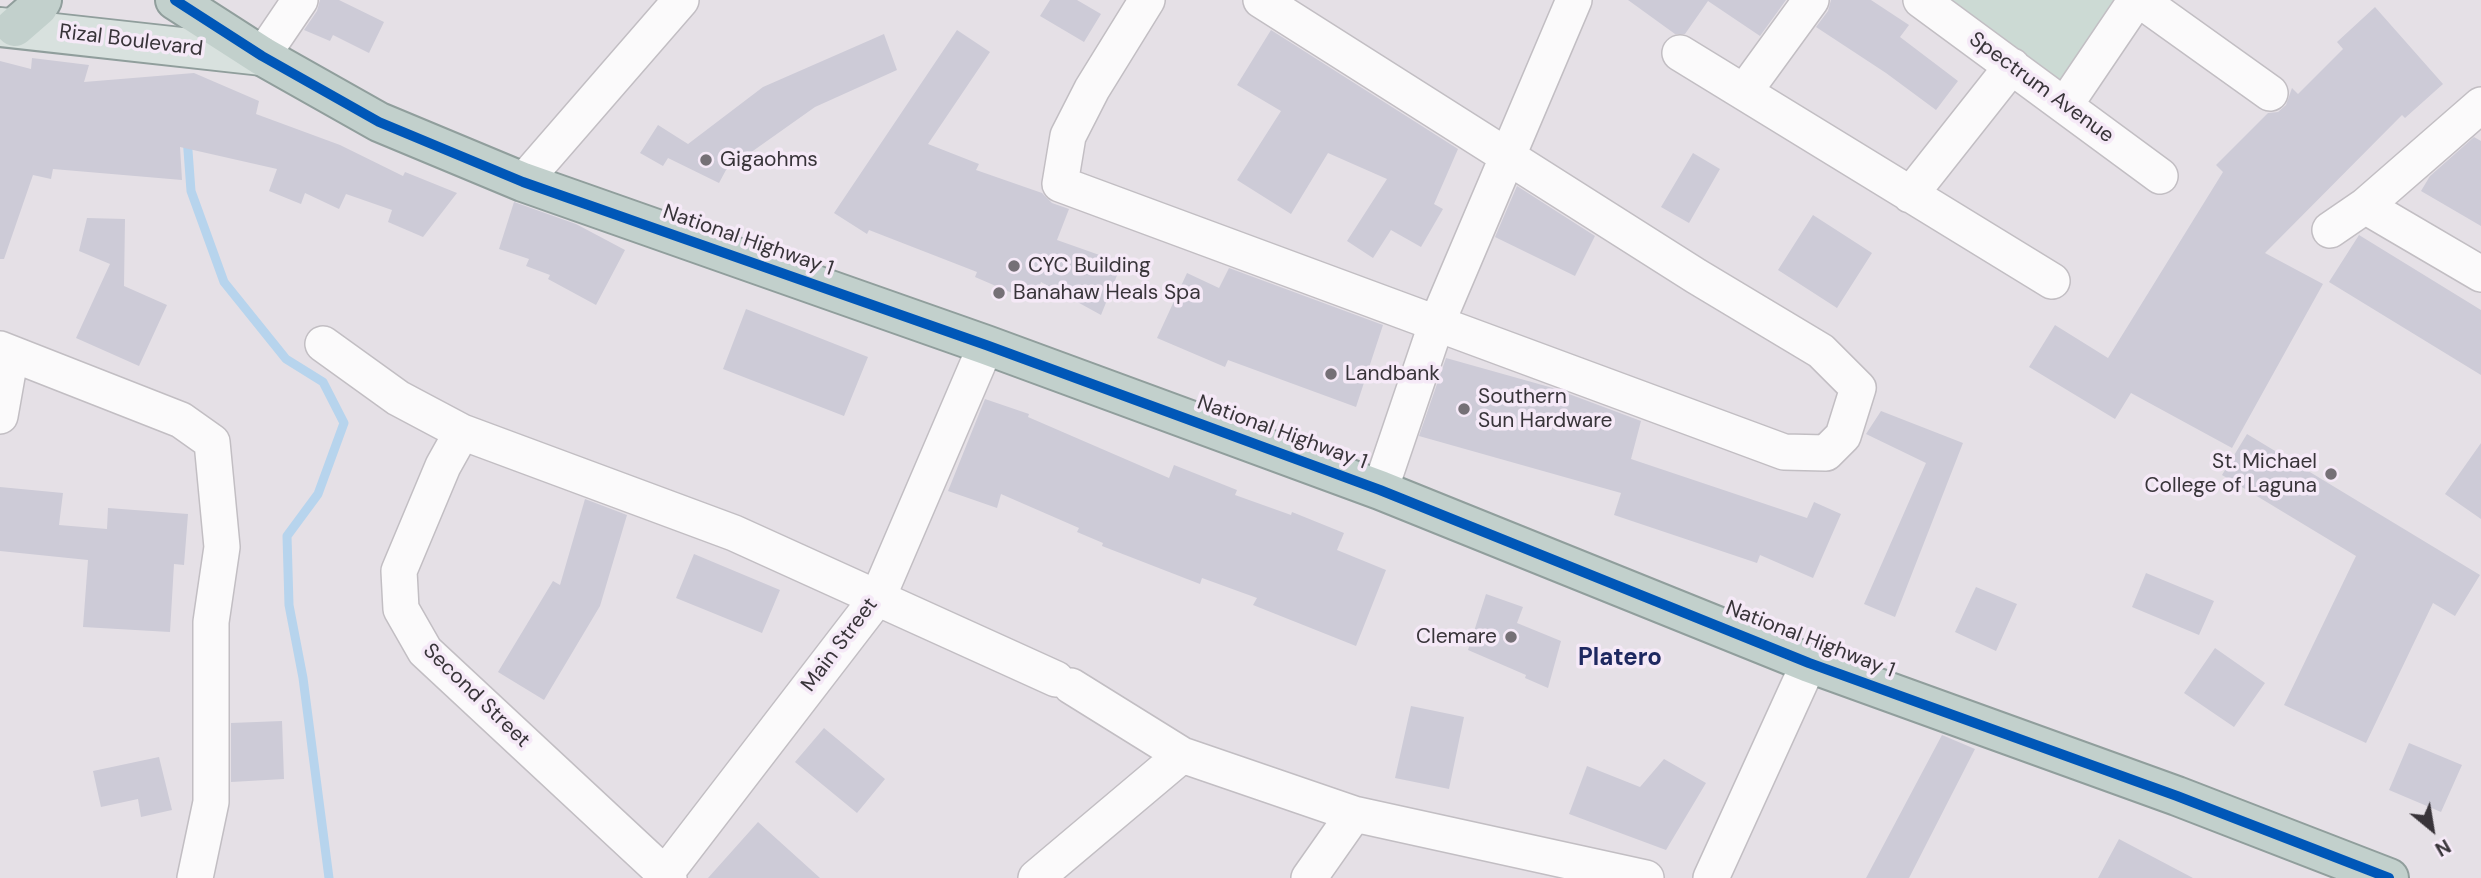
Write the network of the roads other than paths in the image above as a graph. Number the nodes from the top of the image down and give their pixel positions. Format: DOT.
graph roads {
  1 [pos="42,0"];
  2 [pos="175,0"];
  3 [pos="300,0"];
  4 [pos="681,0"];
  5 [pos="1147,0"];
  6 [pos="1261,0"];
  7 [pos="1574,0"];
  8 [pos="1811,0"];
  9 [pos="1921,0"];
  10 [pos="2138,0"];
  11 [pos="7,27"];
  12 [pos="1680,53"];
  13 [pos="262,57"];
  14 [pos="2012,66"];
  15 [pos="1744,92"];
  16 [pos="2270,93"];
  17 [pos="2065,106"];
  18 [pos="2481,106"];
  19 [pos="1507,156"];
  20 [pos="2160,176"];
  21 [pos="523,182"];
  22 [pos="1910,195"];
  23 [pos="2365,206"];
  24 [pos="2330,230"];
  25 [pos="2481,274"];
  26 [pos="2052,281"];
  27 [pos="1436,325"];
  28 [pos="323,344"];
  29 [pos="986,345"];
  30 [pos="6,352"];
  31 [pos="0,416"];
  32 [pos="461,432"];
  33 [pos="1380,490"];
  34 [pos="878,597"];
  35 [pos="1809,663"];
  36 [pos="1182,755"];
  37 [pos="1354,814"];
  38 [pos="1581,871"];
  39 [pos="665,877"];
  40 [pos="195,878"];
  41 [pos="1036,878"];
  42 [pos="1309,878"];
  43 [pos="1646,878"];
  44 [pos="1711,878"];
  45 [pos="2389,878"];
  1 -- 11 [label="highway"];
  2 -- 13 [label="highway, National Highway 1"];
  3 -- 13 [label="street"];
  4 -- 21 [label="street"];
  5 -- 27 [label="street"];
  6 -- 19 [label="street"];
  7 -- 19 [label="street"];
  8 -- 15 [label="street"];
  9 -- 14 [label="street, Spectrum Avenue"];
  10 -- 16 [label="street"];
  10 -- 17 [label="street"];
  11 -- 13 [label="main road, Rizal Boulevard"];
  12 -- 15 [label="street"];
  13 -- 21 [label="highway, National Highway 1"];
  14 -- 17 [label="street, Spectrum Avenue"];
  14 -- 22 [label="street"];
  15 -- 22 [label="street"];
  17 -- 20 [label="street, Spectrum Avenue"];
  18 -- 23 [label="street"];
  19 -- 27 [label="street"];
  19 -- 27 [label="street"];
  21 -- 29 [label="highway, National Highway 1"];
  22 -- 26 [label="street"];
  23 -- 24 [label="street"];
  23 -- 25 [label="street"];
  27 -- 33 [label="street"];
  28 -- 32 [label="street"];
  29 -- 33 [label="highway, National Highway 1"];
  29 -- 34 [label="street, Main Street"];
  30 -- 31 [label="street"];
  30 -- 40 [label="street"];
  32 -- 34 [label="street"];
  32 -- 39 [label="street, Second Street"];
  33 -- 35 [label="highway, National Highway 1"];
  34 -- 36 [label="street"];
  34 -- 39 [label="street, Main Street"];
  35 -- 44 [label="street"];
  35 -- 45 [label="highway, National Highway 1"];
  36 -- 37 [label="street"];
  36 -- 41 [label="street"];
  37 -- 38 [label="street"];
  37 -- 42 [label="street"];
  38 -- 43 [label="street"];
}
